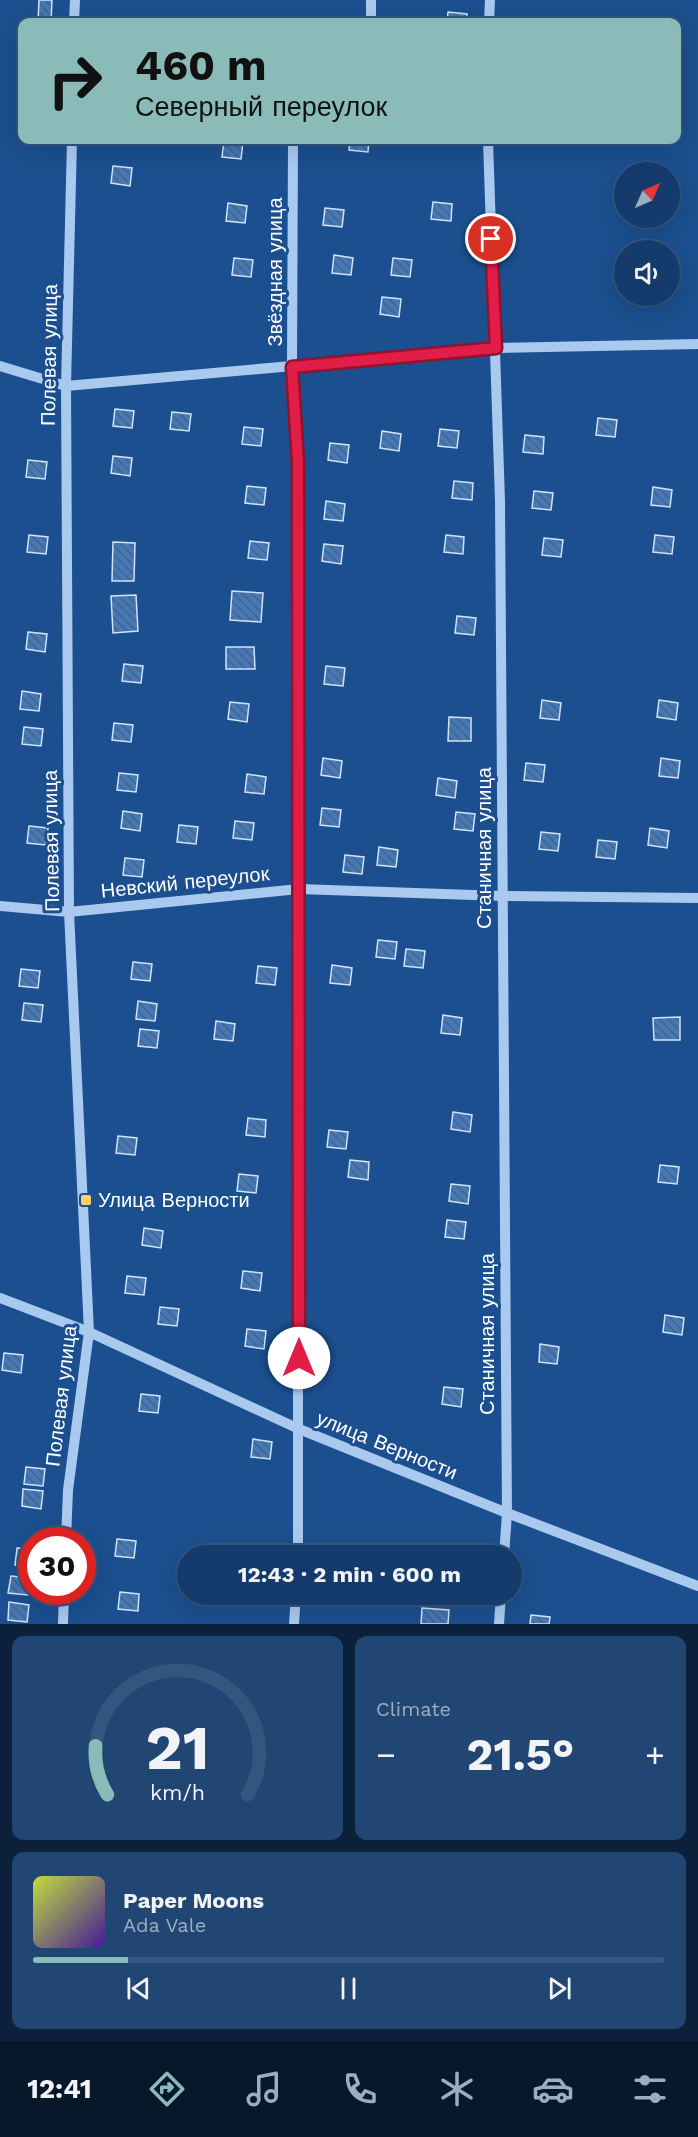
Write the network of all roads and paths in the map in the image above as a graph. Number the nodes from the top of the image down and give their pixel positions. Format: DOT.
graph roads {
  1 [pos="75,0"];
  2 [pos="371,0"];
  3 [pos="490,0"];
  4 [pos="74,18"];
  5 [pos="371,18"];
  6 [pos="489,18"];
  7 [pos="72,144"];
  8 [pos="293,144"];
  9 [pos="488,144"];
  10 [pos="698,344"];
  11 [pos="496,348"];
  12 [pos="0,366"];
  13 [pos="292,367"];
  14 [pos="66,386"];
  15 [pos="299,889"];
  16 [pos="502,896"];
  17 [pos="698,898"];
  18 [pos="0,906"];
  19 [pos="69,912"];
  20 [pos="0,1298"];
  21 [pos="89,1332"];
  22 [pos="299,1429"];
  23 [pos="507,1513"];
  24 [pos="67,1527"];
  25 [pos="298,1545"];
  26 [pos="505,1545"];
  27 [pos="698,1586"];
  28 [pos="64,1605"];
  29 [pos="295,1605"];
  30 [pos="500,1605"];
  31 [pos="63,1624"];
  32 [pos="294,1624"];
  33 [pos="499,1624"];
  1 -- 4 [label="street"];
  2 -- 5 [label="street"];
  3 -- 6 [label="street"];
  7 -- 14 [label="street, Полевая улица"];
  8 -- 13 [label="street, Звёздная улица"];
  9 -- 11 [label="street, Станичная улица"];
  10 -- 11 [label="street"];
  11 -- 13 [label="street"];
  11 -- 16 [label="street, Станичная улица"];
  12 -- 14 [label="street"];
  13 -- 14 [label="street"];
  13 -- 15 [label="street, Звёздная улица"];
  14 -- 19 [label="street, Полевая улица"];
  15 -- 16 [label="street, Невский переулок"];
  15 -- 19 [label="street, Невский переулок"];
  15 -- 22 [label="street, Звёздная улица"];
  16 -- 17 [label="street, Невский переулок"];
  16 -- 23 [label="street, Станичная улица"];
  18 -- 19 [label="street, Невский переулок"];
  19 -- 21 [label="street, Полевая улица"];
  20 -- 21 [label="street, улица Верности"];
  21 -- 22 [label="street, улица Верности"];
  21 -- 24 [label="street, Полевая улица"];
  22 -- 23 [label="street, улица Верности"];
  22 -- 25 [label="street, Звёздная улица"];
  23 -- 26 [label="street, Станичная улица"];
  23 -- 27 [label="street, улица Верности"];
  28 -- 31 [label="street"];
  29 -- 32 [label="street"];
  30 -- 33 [label="street"];
}
